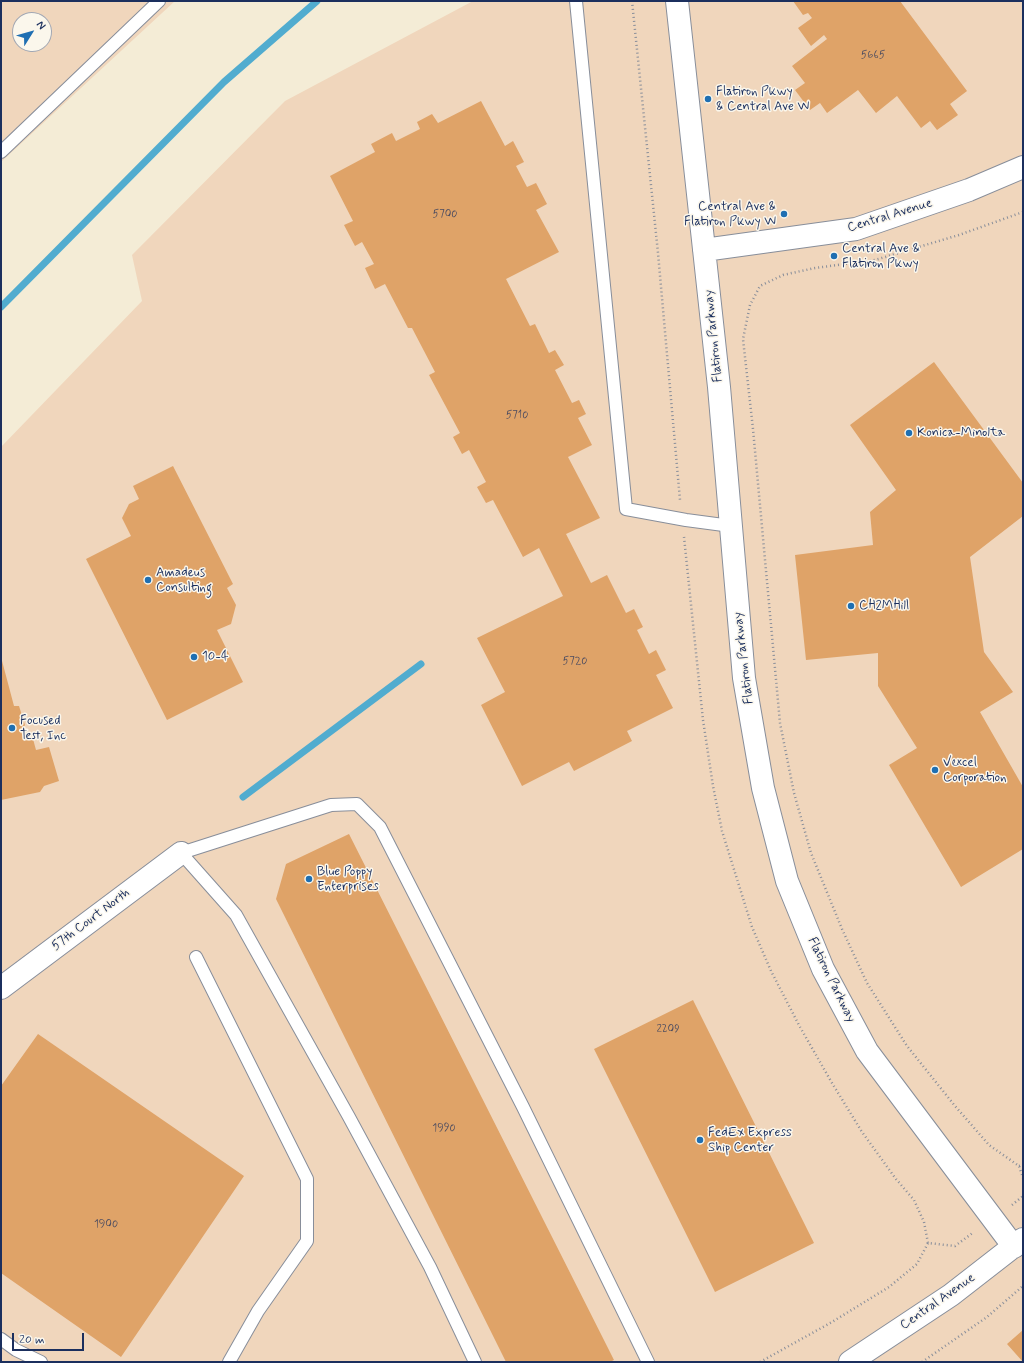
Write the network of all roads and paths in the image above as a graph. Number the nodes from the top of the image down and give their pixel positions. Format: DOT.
graph roads {
  1 [pos="159,1"];
  2 [pos="576,1"];
  3 [pos="677,1"];
  4 [pos="1,152"];
  5 [pos="1023,167"];
  6 [pos="1023,212"];
  7 [pos="704,250"];
  8 [pos="731,526"];
  9 [pos="181,853"];
  10 [pos="196,957"];
  11 [pos="1,988"];
  12 [pos="1023,1165"];
  13 [pos="1019,1166"];
  14 [pos="1023,1178"];
  15 [pos="1023,1196"];
  16 [pos="993,1219"];
  17 [pos="1019,1243"];
  18 [pos="1023,1286"];
  19 [pos="1,1339"];
  20 [pos="41,1362"];
  21 [pos="229,1362"];
  22 [pos="475,1362"];
  23 [pos="648,1362"];
  24 [pos="760,1362"];
  25 [pos="850,1362"];
  26 [pos="922,1362"];
  1 -- 4 [label="lane"];
  2 -- 8 [label="lane"];
  3 -- 7 [label="street, Flatiron Parkway"];
  5 -- 7 [label="street, Central Avenue"];
  6 -- 13 [label="path"];
  7 -- 8 [label="street, Flatiron Parkway"];
  8 -- 16 [label="street, Flatiron Parkway"];
  9 -- 11 [label="street, 57th Court North"];
  9 -- 22 [label="lane"];
  9 -- 23 [label="lane"];
  10 -- 21 [label="lane"];
  12 -- 13 [label="path"];
  13 -- 14 [label="path"];
  15 -- 16 [label="path"];
  16 -- 17 [label="street, Flatiron Parkway"];
  16 -- 24 [label="path"];
  17 -- 25 [label="street, Central Avenue"];
  18 -- 26 [label="path"];
  19 -- 20 [label="lane"];
}
